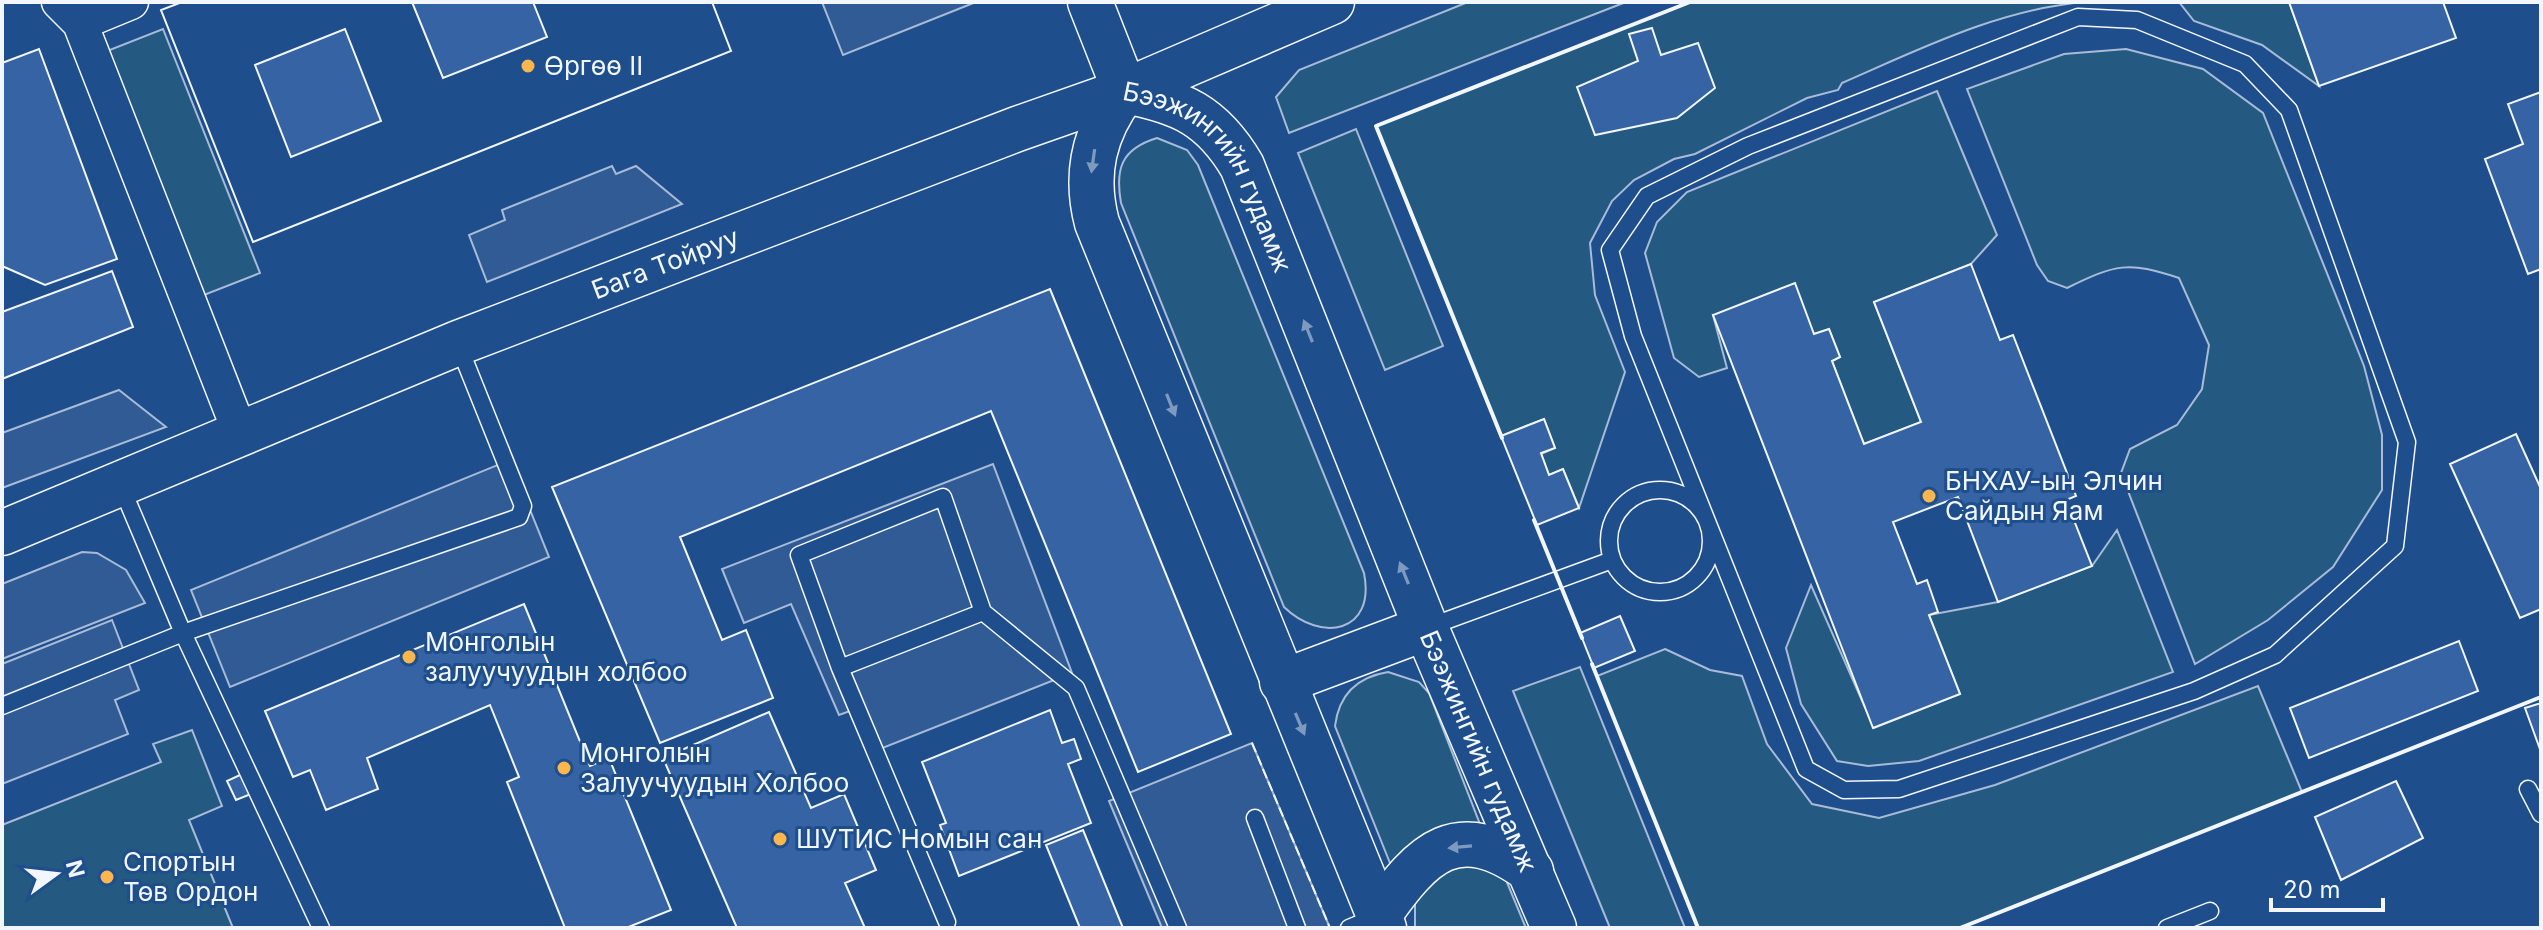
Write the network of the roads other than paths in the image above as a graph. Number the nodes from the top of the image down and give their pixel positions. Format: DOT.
graph roads {
  1 [pos="131,2"];
  2 [pos="1090,2"];
  3 [pos="1332,2"];
  4 [pos="70,12"];
  5 [pos="1125,91"];
  6 [pos="458,343"];
  7 [pos="241,435"];
  8 [pos="121,484"];
  9 [pos="1708,522"];
  10 [pos="2,533"];
  11 [pos="1612,560"];
  12 [pos="983,612"];
  13 [pos="1426,628"];
  14 [pos="183,633"];
  15 [pos="840,668"];
  16 [pos="1282,682"];
  17 [pos="2,706"];
  18 [pos="2528,789"];
  19 [pos="2541,814"];
  20 [pos="1255,818"];
  21 [pos="1531,871"];
  22 [pos="2210,911"];
  23 [pos="947,922"];
  24 [pos="1371,924"];
  25 [pos="321,928"];
  26 [pos="1178,928"];
  27 [pos="1297,928"];
  28 [pos="1554,928"];
  29 [pos="2167,928"];
  1 -- 4 [label="street"];
  2 -- 5 [label="main road"];
  3 -- 5 [label="main road, Бага Тойруу"];
  4 -- 7 [label="street"];
  5 -- 6 [label="main road, Бага Тойруу"];
  13 -- 5 [label="main road, Бээжингийн гудамж, one-way"];
  5 -- 16 [label="main road, Бээжингийн гудамж, one-way"];
  6 -- 7 [label="main road, Бага Тойруу"];
  6 -- 14 [label="lane"];
  7 -- 8 [label="main road, Бага Тойруу"];
  8 -- 10 [label="main road, Бага Тойруу"];
  8 -- 14 [label="lane"];
  9 -- 9 [label="lane"];
  9 -- 11 [label="lane"];
  9 -- 11 [label="lane"];
  11 -- 13 [label="lane"];
  12 -- 15 [label="lane"];
  12 -- 15 [label="lane"];
  12 -- 26 [label="lane"];
  13 -- 16 [label="main road"];
  13 -- 21 [label="main road, Бээжингийн гудамж"];
  14 -- 17 [label="lane"];
  14 -- 25 [label="lane"];
  15 -- 23 [label="lane"];
  16 -- 24 [label="main road, Бээжингийн гудамж, one-way"];
  18 -- 19 [label="lane"];
  20 -- 27 [label="lane"];
  21 -- 24 [label="main road, one-way"];
  21 -- 28 [label="main road, Бээжингийн гудамж"];
  22 -- 29 [label="lane"];
}
